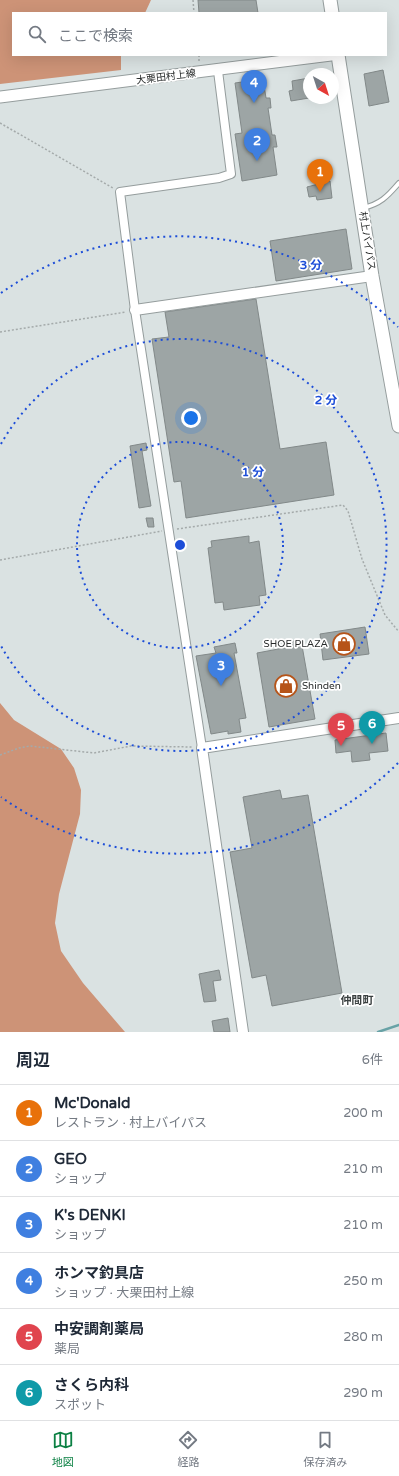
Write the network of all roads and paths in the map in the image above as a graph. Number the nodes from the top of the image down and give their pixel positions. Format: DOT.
graph roads {
  1 [pos="193,0"];
  2 [pos="330,0"];
  3 [pos="194,12"];
  4 [pos="332,12"];
  5 [pos="324,56"];
  6 [pos="338,56"];
  7 [pos="218,71"];
  8 [pos="0,97"];
  9 [pos="0,123"];
  10 [pos="399,183"];
  11 [pos="120,192"];
  12 [pos="362,208"];
  13 [pos="372,276"];
  14 [pos="136,310"];
  15 [pos="0,332"];
  16 [pos="399,426"];
  17 [pos="168,530"];
  18 [pos="0,560"];
  19 [pos="399,632"];
  20 [pos="399,718"];
  21 [pos="202,748"];
  22 [pos="0,755"];
  23 [pos="244,1032"];
  1 -- 3 [label="path"];
  2 -- 4 [label="highway"];
  5 -- 7 [label="main road, 大栗田村上線"];
  6 -- 12 [label="highway, 村上バイパス"];
  7 -- 8 [label="main road, 大栗田村上線"];
  7 -- 11 [label="street"];
  9 -- 11 [label="path"];
  10 -- 12 [label="lane"];
  11 -- 14 [label="street"];
  12 -- 13 [label="highway, 村上バイパス"];
  13 -- 14 [label="street"];
  13 -- 16 [label="highway, 村上バイパス"];
  14 -- 15 [label="path"];
  14 -- 17 [label="street"];
  17 -- 18 [label="path"];
  17 -- 19 [label="path"];
  17 -- 21 [label="street"];
  20 -- 21 [label="street"];
  21 -- 22 [label="path"];
  21 -- 23 [label="street"];
}
